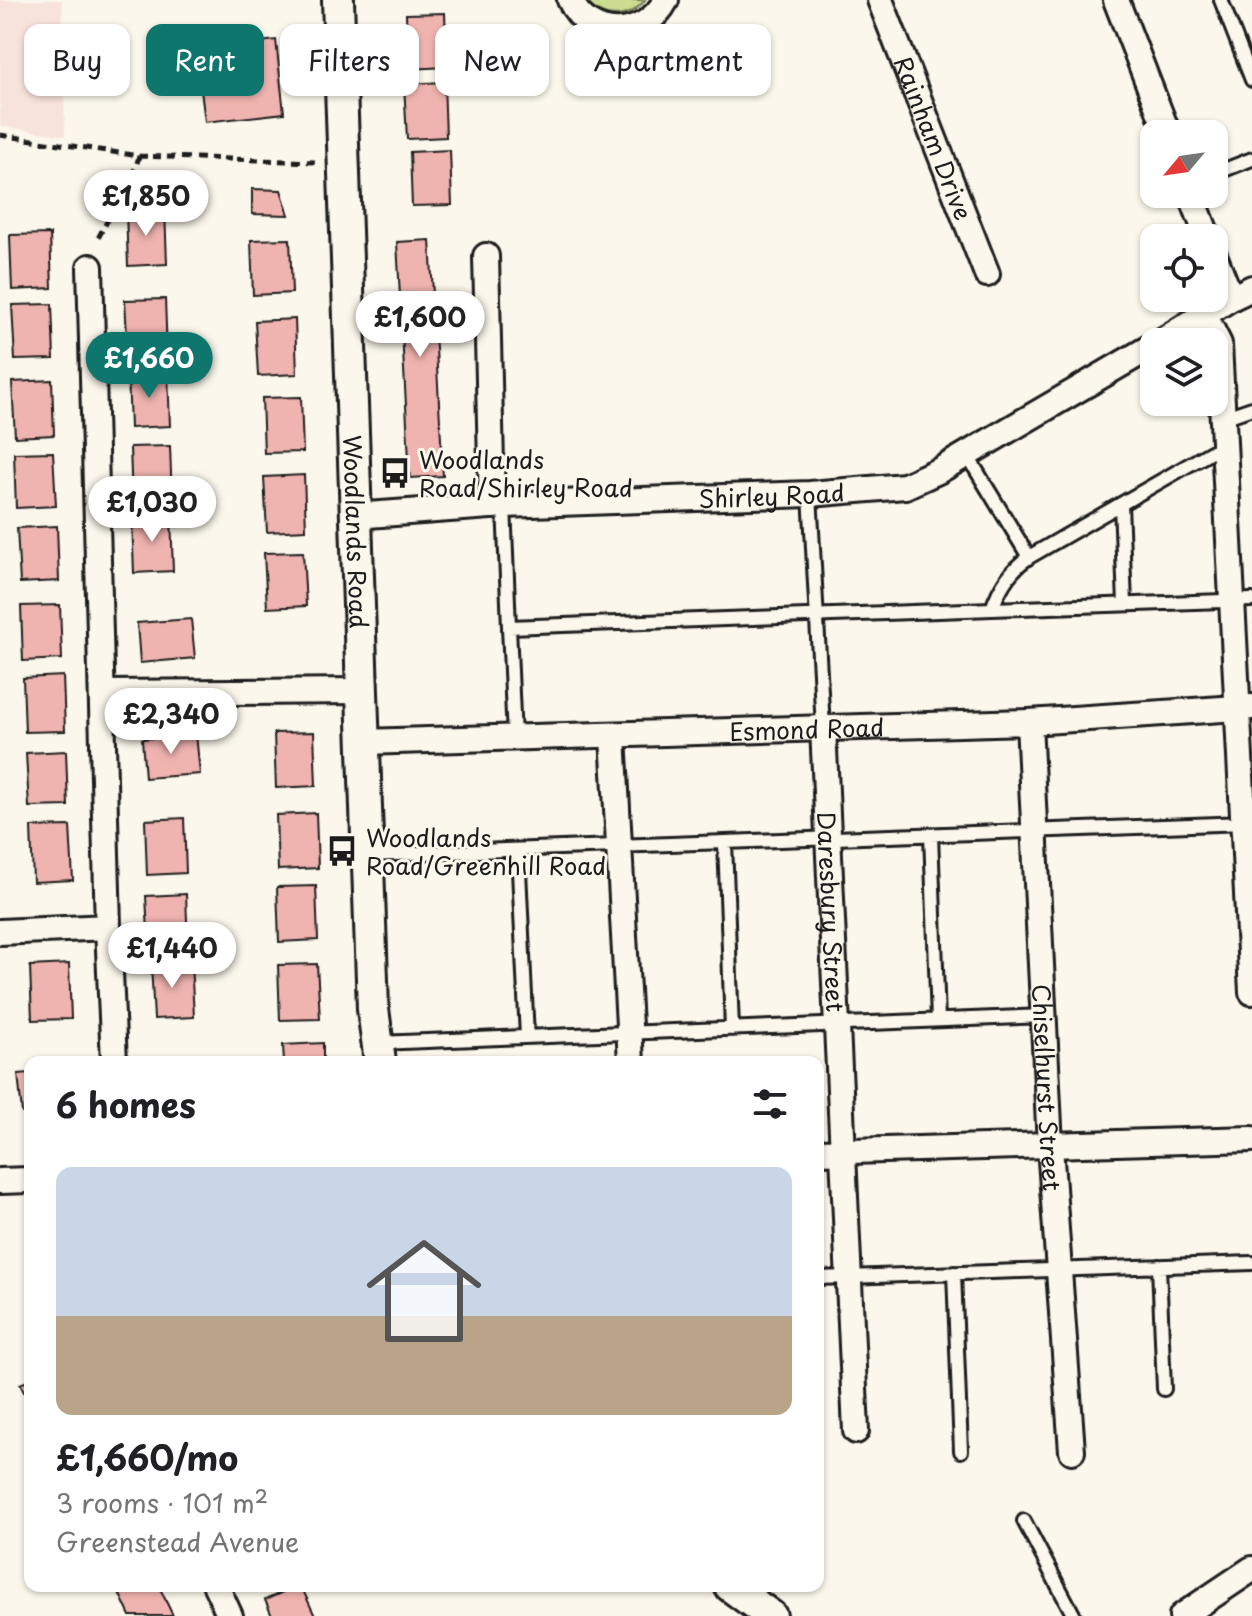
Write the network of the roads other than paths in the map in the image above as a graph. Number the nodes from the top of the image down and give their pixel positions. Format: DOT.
graph roads {
  1 [pos="338,0"];
  2 [pos="570,0"];
  3 [pos="666,0"];
  4 [pos="880,0"];
  5 [pos="1116,0"];
  6 [pos="1221,0"];
  7 [pos="1252,80"];
  8 [pos="1163,120"];
  9 [pos="1252,159"];
  10 [pos="1228,168"];
  11 [pos="486,256"];
  12 [pos="90,267"];
  13 [pos="987,274"];
  14 [pos="1228,275"];
  15 [pos="1241,293"];
  16 [pos="1205,316"];
  17 [pos="1184,328"];
  18 [pos="1140,353"];
  19 [pos="1252,408"];
  20 [pos="1223,418"];
  21 [pos="1225,444"];
  22 [pos="967,455"];
  23 [pos="810,494"];
  24 [pos="1121,504"];
  25 [pos="498,505"];
  26 [pos="354,516"];
  27 [pos="1029,557"];
  28 [pos="1243,600"];
  29 [pos="1125,604"];
  30 [pos="992,609"];
  31 [pos="817,615"];
  32 [pos="509,627"];
  33 [pos="361,691"];
  34 [pos="103,693"];
  35 [pos="1246,707"];
  36 [pos="1029,722"];
  37 [pos="823,728"];
  38 [pos="613,736"];
  39 [pos="514,738"];
  40 [pos="363,742"];
  41 [pos="1248,823"];
  42 [pos="1034,831"];
  43 [pos="931,835"];
  44 [pos="828,839"];
  45 [pos="725,842"];
  46 [pos="619,846"];
  47 [pos="518,850"];
  48 [pos="367,855"];
  49 [pos="108,927"];
  50 [pos="0,932"];
  51 [pos="1252,992"];
  52 [pos="1044,1016"];
  53 [pos="938,1020"];
  54 [pos="837,1024"];
  55 [pos="732,1029"];
  56 [pos="629,1033"];
  57 [pos="527,1037"];
  58 [pos="379,1053"];
  59 [pos="114,1056"];
  60 [pos="631,1056"];
  61 [pos="1252,1139"];
  62 [pos="1050,1146"];
  63 [pos="843,1151"];
  64 [pos="824,1152"];
  65 [pos="24,1180"];
  66 [pos="0,1181"];
  67 [pos="1252,1263"];
  68 [pos="1159,1266"];
  69 [pos="1059,1270"];
  70 [pos="954,1273"];
  71 [pos="849,1277"];
  72 [pos="824,1278"];
  73 [pos="1164,1389"];
  74 [pos="856,1431"];
  75 [pos="961,1451"];
  76 [pos="1072,1451"];
  77 [pos="1024,1521"];
  78 [pos="1252,1569"];
  79 [pos="219,1592"];
  80 [pos="738,1592"];
  81 [pos="230,1616"];
  82 [pos="771,1616"];
  83 [pos="1074,1616"];
  84 [pos="1182,1616"];
  1 -- 26 [label="street, Woodlands Road"];
  2 -- 3 [label="street"];
  4 -- 13 [label="street, Rainham Drive"];
  5 -- 8 [label="street"];
  6 -- 7 [label="lane"];
  9 -- 10 [label="lane"];
  11 -- 25 [label="street"];
  12 -- 34 [label="street"];
  14 -- 15 [label="street"];
  15 -- 16 [label="street"];
  16 -- 17 [label="street"];
  16 -- 20 [label="street"];
  18 -- 22 [label="street, Shirley Road"];
  19 -- 20 [label="lane"];
  20 -- 21 [label="street"];
  21 -- 24 [label="lane"];
  21 -- 28 [label="street"];
  22 -- 23 [label="street, Shirley Road"];
  22 -- 27 [label="lane"];
  23 -- 25 [label="street, Shirley Road"];
  23 -- 31 [label="lane"];
  24 -- 27 [label="lane"];
  24 -- 29 [label="lane"];
  25 -- 26 [label="street, Shirley Road"];
  25 -- 32 [label="lane"];
  26 -- 33 [label="street, Woodlands Road"];
  27 -- 30 [label="lane"];
  28 -- 29 [label="lane"];
  28 -- 35 [label="street"];
  29 -- 30 [label="lane"];
  30 -- 31 [label="lane"];
  31 -- 32 [label="lane"];
  31 -- 37 [label="lane"];
  32 -- 39 [label="lane"];
  33 -- 34 [label="street"];
  33 -- 40 [label="street, Woodlands Road"];
  34 -- 49 [label="street"];
  35 -- 36 [label="street, Esmond Road"];
  35 -- 41 [label="street"];
  36 -- 37 [label="street, Esmond Road"];
  36 -- 42 [label="street, Chiselhurst Street"];
  37 -- 38 [label="street, Esmond Road"];
  37 -- 44 [label="street, Daresbury Street"];
  38 -- 39 [label="street, Esmond Road"];
  38 -- 46 [label="street"];
  39 -- 40 [label="street, Esmond Road"];
  40 -- 48 [label="street, Woodlands Road"];
  41 -- 42 [label="lane"];
  41 -- 51 [label="street"];
  42 -- 43 [label="lane"];
  42 -- 52 [label="street, Chiselhurst Street"];
  43 -- 44 [label="lane"];
  43 -- 53 [label="lane"];
  44 -- 45 [label="lane"];
  44 -- 54 [label="street, Daresbury Street"];
  45 -- 46 [label="lane"];
  45 -- 55 [label="lane"];
  46 -- 47 [label="lane"];
  46 -- 56 [label="street"];
  47 -- 48 [label="lane"];
  47 -- 57 [label="lane"];
  48 -- 58 [label="street, Woodlands Road"];
  49 -- 50 [label="street"];
  49 -- 59 [label="street"];
  52 -- 53 [label="lane"];
  52 -- 62 [label="street, Chiselhurst Street"];
  53 -- 54 [label="lane"];
  54 -- 55 [label="lane"];
  54 -- 63 [label="street, Daresbury Street"];
  55 -- 56 [label="lane"];
  56 -- 57 [label="lane"];
  56 -- 60 [label="street"];
  57 -- 58 [label="lane"];
  61 -- 62 [label="street"];
  62 -- 63 [label="street"];
  62 -- 69 [label="street, Chiselhurst Street"];
  63 -- 64 [label="street"];
  63 -- 71 [label="street, Daresbury Street"];
  65 -- 66 [label="street"];
  67 -- 68 [label="lane"];
  68 -- 69 [label="lane"];
  68 -- 73 [label="lane"];
  69 -- 70 [label="lane"];
  69 -- 76 [label="street, Chiselhurst Street"];
  70 -- 71 [label="lane"];
  70 -- 75 [label="lane"];
  71 -- 72 [label="lane"];
  71 -- 74 [label="street, Daresbury Street"];
  77 -- 83 [label="lane"];
  78 -- 84 [label="street"];
  79 -- 81 [label="street"];
  80 -- 82 [label="street"];
}
